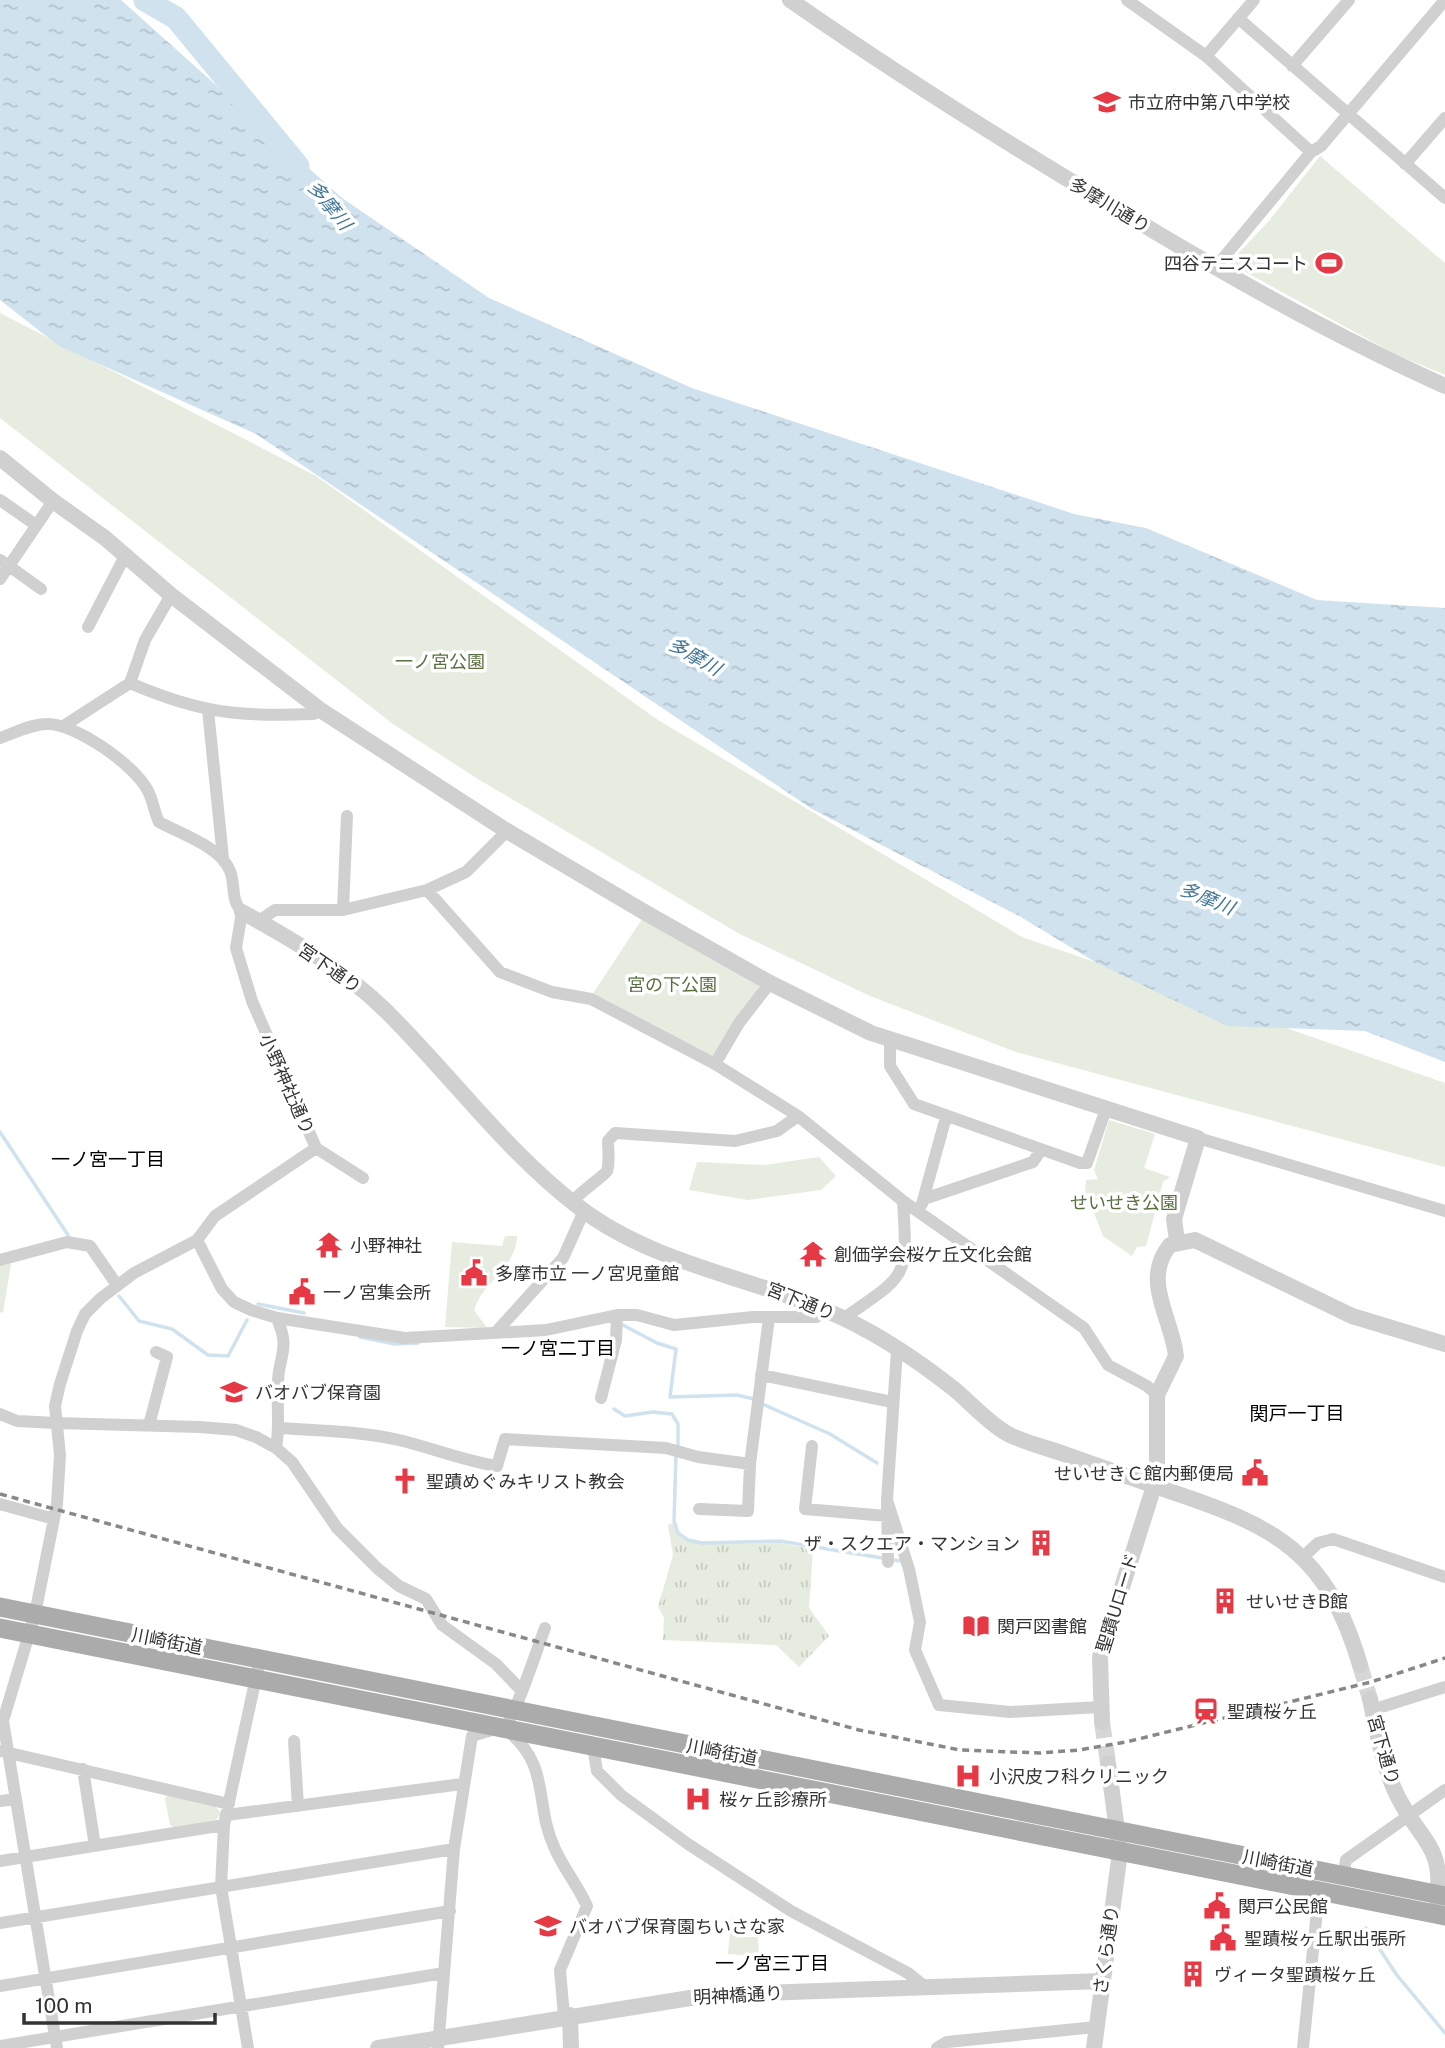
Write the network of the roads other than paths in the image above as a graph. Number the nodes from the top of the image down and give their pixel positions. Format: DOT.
graph roads {
  1 [pos="790,0"];
  2 [pos="1127,0"];
  3 [pos="1254,0"];
  4 [pos="1349,0"];
  5 [pos="1445,0"];
  6 [pos="1238,18"];
  7 [pos="1206,57"];
  8 [pos="1292,66"];
  9 [pos="1349,114"];
  10 [pos="1445,118"];
  11 [pos="1311,152"];
  12 [pos="1405,164"];
  13 [pos="1445,198"];
  14 [pos="1215,268"];
  15 [pos="1445,386"];
  16 [pos="0,458"];
  17 [pos="0,500"];
  18 [pos="53,502"];
  19 [pos="36,525"];
  20 [pos="125,556"];
  21 [pos="4,563"];
  22 [pos="0,579"];
  23 [pos="41,589"];
  24 [pos="171,595"];
  25 [pos="88,626"];
  26 [pos="130,684"];
  27 [pos="208,710"];
  28 [pos="323,711"];
  29 [pos="65,725"];
  30 [pos="0,738"];
  31 [pos="347,816"];
  32 [pos="507,831"];
  33 [pos="223,858"];
  34 [pos="427,890"];
  35 [pos="343,910"];
  36 [pos="242,912"];
  37 [pos="259,921"];
  38 [pos="770,983"];
  39 [pos="890,1040"];
  40 [pos="715,1063"];
  41 [pos="1105,1109"];
  42 [pos="798,1116"];
  43 [pos="946,1117"];
  44 [pos="1198,1138"];
  45 [pos="316,1148"];
  46 [pos="1041,1150"];
  47 [pos="363,1178"];
  48 [pos="903,1201"];
  49 [pos="921,1205"];
  50 [pos="578,1207"];
  51 [pos="1445,1211"];
  52 [pos="197,1240"];
  53 [pos="1177,1241"];
  54 [pos="0,1260"];
  55 [pos="117,1285"];
  56 [pos="826,1311"];
  57 [pos="277,1318"];
  58 [pos="769,1318"];
  59 [pos="844,1318"];
  60 [pos="617,1320"];
  61 [pos="497,1331"];
  62 [pos="1445,1344"];
  63 [pos="897,1350"];
  64 [pos="156,1352"];
  65 [pos="761,1375"];
  66 [pos="1157,1395"];
  67 [pos="601,1398"];
  68 [pos="892,1402"];
  69 [pos="0,1414"];
  70 [pos="56,1423"];
  71 [pos="149,1426"];
  72 [pos="280,1428"];
  73 [pos="812,1446"];
  74 [pos="276,1448"];
  75 [pos="750,1464"];
  76 [pos="1154,1486"];
  77 [pos="887,1500"];
  78 [pos="0,1504"];
  79 [pos="699,1509"];
  80 [pos="887,1516"];
  81 [pos="54,1519"];
  82 [pos="1303,1557"];
  83 [pos="888,1562"];
  84 [pos="1445,1577"];
  85 [pos="0,1607"];
  86 [pos="35,1614"];
  87 [pos="0,1628"];
  88 [pos="545,1628"];
  89 [pos="29,1633"];
  90 [pos="1360,1665"];
  91 [pos="258,1669"];
  92 [pos="1445,1687"];
  93 [pos="520,1689"];
  94 [pos="1371,1705"];
  95 [pos="514,1710"];
  96 [pos="1101,1715"];
  97 [pos="505,1728"];
  98 [pos="293,1741"];
  99 [pos="593,1746"];
  100 [pos="4,1751"];
  101 [pos="1108,1763"];
  102 [pos="83,1769"];
  103 [pos="462,1784"];
  104 [pos="1445,1790"];
  105 [pos="16,1799"];
  106 [pos="0,1801"];
  107 [pos="298,1805"];
  108 [pos="227,1815"];
  109 [pos="1409,1816"];
  110 [pos="1119,1832"];
  111 [pos="95,1846"];
  112 [pos="454,1849"];
  113 [pos="1120,1852"];
  114 [pos="25,1857"];
  115 [pos="0,1861"];
  116 [pos="1343,1876"];
  117 [pos="221,1886"];
  118 [pos="1319,1891"];
  119 [pos="1441,1905"];
  120 [pos="450,1911"];
  121 [pos="36,1917"];
  122 [pos="0,1923"];
  123 [pos="231,1948"];
  124 [pos="444,1973"];
  125 [pos="46,1978"];
  126 [pos="1102,1981"];
  127 [pos="0,1986"];
  128 [pos="924,1986"];
  129 [pos="241,2006"];
  130 [pos="567,2016"];
  131 [pos="1096,2027"];
  132 [pos="1025,2034"];
  133 [pos="57,2043"];
  134 [pos="439,2043"];
  135 [pos="980,2043"];
  136 [pos="0,2046"];
  137 [pos="248,2048"];
  138 [pos="378,2048"];
  139 [pos="571,2048"];
  140 [pos="937,2048"];
  141 [pos="1025,2048"];
  142 [pos="1094,2048"];
  143 [pos="1303,2048"];
  1 -- 14 [label="street, 多摩川通り"];
  2 -- 7 [label="street"];
  3 -- 6 [label="street"];
  4 -- 8 [label="street"];
  5 -- 9 [label="street"];
  6 -- 7 [label="street"];
  6 -- 8 [label="street"];
  7 -- 11 [label="street"];
  8 -- 9 [label="street"];
  9 -- 11 [label="street"];
  9 -- 12 [label="street"];
  10 -- 12 [label="street"];
  11 -- 14 [label="street"];
  12 -- 13 [label="street"];
  14 -- 15 [label="street, 多摩川通り"];
  16 -- 18 [label="street"];
  17 -- 19 [label="street"];
  18 -- 19 [label="street"];
  18 -- 20 [label="street"];
  19 -- 21 [label="street"];
  20 -- 24 [label="street"];
  20 -- 25 [label="street"];
  21 -- 22 [label="street"];
  21 -- 23 [label="street"];
  24 -- 26 [label="street"];
  24 -- 28 [label="street"];
  26 -- 27 [label="street"];
  26 -- 29 [label="street"];
  27 -- 28 [label="street"];
  27 -- 33 [label="street"];
  28 -- 32 [label="street"];
  29 -- 30 [label="street"];
  29 -- 33 [label="street"];
  31 -- 35 [label="street"];
  32 -- 34 [label="street"];
  32 -- 38 [label="street"];
  33 -- 36 [label="street"];
  34 -- 35 [label="street"];
  34 -- 40 [label="street"];
  35 -- 37 [label="street"];
  36 -- 37 [label="street, 宮下通り"];
  36 -- 45 [label="street, 小野神社通り"];
  37 -- 50 [label="street, 宮下通り"];
  38 -- 39 [label="street"];
  38 -- 40 [label="street"];
  39 -- 41 [label="street"];
  39 -- 43 [label="street"];
  40 -- 42 [label="street"];
  41 -- 44 [label="street"];
  41 -- 46 [label="street"];
  42 -- 48 [label="street"];
  42 -- 50 [label="street"];
  43 -- 46 [label="street"];
  43 -- 49 [label="street"];
  44 -- 51 [label="street"];
  44 -- 53 [label="street"];
  45 -- 47 [label="street"];
  45 -- 52 [label="street, 小野神社通り"];
  46 -- 49 [label="street"];
  48 -- 49 [label="street"];
  48 -- 59 [label="street"];
  49 -- 66 [label="street"];
  50 -- 56 [label="street, 宮下通り"];
  50 -- 61 [label="street"];
  52 -- 55 [label="street, 小野神社通り"];
  52 -- 57 [label="street"];
  53 -- 62 [label="street"];
  53 -- 66 [label="street"];
  54 -- 55 [label="street"];
  55 -- 70 [label="street, 小野神社通り"];
  56 -- 58 [label="street"];
  56 -- 59 [label="street, 宮下通り"];
  57 -- 61 [label="street"];
  57 -- 72 [label="street"];
  58 -- 60 [label="street"];
  58 -- 65 [label="street"];
  59 -- 63 [label="street, 宮下通り"];
  60 -- 61 [label="street"];
  60 -- 67 [label="street"];
  63 -- 68 [label="street"];
  63 -- 76 [label="street, 宮下通り"];
  64 -- 71 [label="street"];
  65 -- 68 [label="street"];
  65 -- 75 [label="street"];
  66 -- 76 [label="street, 聖蹟Uロード"];
  68 -- 77 [label="street"];
  69 -- 70 [label="street"];
  70 -- 71 [label="street"];
  70 -- 81 [label="street, 小野神社通り"];
  71 -- 74 [label="street"];
  72 -- 74 [label="street"];
  72 -- 75 [label="street"];
  73 -- 80 [label="street"];
  74 -- 93 [label="street"];
  75 -- 79 [label="street"];
  76 -- 82 [label="street, 宮下通り"];
  76 -- 96 [label="street, 聖蹟Uロード"];
  77 -- 80 [label="street"];
  77 -- 96 [label="street"];
  78 -- 81 [label="street"];
  80 -- 83 [label="street"];
  81 -- 86 [label="street, 小野神社通り"];
  82 -- 84 [label="street"];
  82 -- 90 [label="street, 宮下通り"];
  85 -- 86 [label="main road, 川崎街道"];
  86 -- 89 [label="street, 小野神社通り"];
  86 -- 91 [label="main road, 川崎街道"];
  87 -- 89 [label="main road, 川崎街道"];
  88 -- 93 [label="street"];
  89 -- 91 [label="main road, 川崎街道"];
  89 -- 100 [label="street, 小野神社通り"];
  91 -- 95 [label="main road, 川崎街道"];
  91 -- 97 [label="main road, 川崎街道"];
  91 -- 108 [label="street"];
  92 -- 94 [label="street"];
  93 -- 95 [label="street"];
  94 -- 109 [label="street, 宮下通り"];
  95 -- 97 [label="street"];
  95 -- 110 [label="main road, 川崎街道"];
  97 -- 99 [label="main road, 川崎街道"];
  97 -- 103 [label="street"];
  97 -- 130 [label="street"];
  98 -- 107 [label="street"];
  99 -- 113 [label="main road, 川崎街道"];
  99 -- 128 [label="street"];
  100 -- 102 [label="street"];
  100 -- 105 [label="street, 小野神社通り"];
  101 -- 110 [label="street"];
  102 -- 108 [label="street"];
  102 -- 111 [label="street"];
  103 -- 107 [label="street"];
  103 -- 112 [label="street"];
  104 -- 109 [label="street"];
  105 -- 106 [label="street"];
  105 -- 114 [label="street, 小野神社通り"];
  107 -- 108 [label="street"];
  108 -- 111 [label="street"];
  108 -- 117 [label="street"];
  109 -- 116 [label="street"];
  109 -- 119 [label="street, 宮下通り"];
  110 -- 113 [label="street"];
  110 -- 116 [label="main road, 川崎街道"];
  111 -- 114 [label="street"];
  112 -- 117 [label="street"];
  112 -- 120 [label="street"];
  113 -- 118 [label="main road, 川崎街道"];
  113 -- 126 [label="street, さくら通り"];
  114 -- 115 [label="street"];
  114 -- 121 [label="street, 小野神社通り"];
  116 -- 119 [label="main road, 川崎街道"];
  117 -- 121 [label="street"];
  117 -- 123 [label="street"];
  118 -- 119 [label="main road, 川崎街道"];
  118 -- 143 [label="street"];
  120 -- 123 [label="street"];
  120 -- 124 [label="street"];
  121 -- 122 [label="street"];
  121 -- 125 [label="street, 小野神社通り"];
  123 -- 125 [label="street"];
  123 -- 129 [label="street"];
  124 -- 129 [label="street"];
  124 -- 134 [label="street"];
  125 -- 127 [label="street"];
  125 -- 133 [label="street, 小野神社通り"];
  126 -- 128 [label="street, 明神橋通り"];
  126 -- 131 [label="street, さくら通り"];
  128 -- 130 [label="street, 明神橋通り"];
  129 -- 133 [label="street"];
  129 -- 137 [label="street"];
  130 -- 134 [label="street, 明神橋通り"];
  130 -- 139 [label="street"];
  131 -- 132 [label="street"];
  131 -- 142 [label="street, さくら通り"];
  132 -- 135 [label="street"];
  132 -- 141 [label="street"];
  133 -- 136 [label="street"];
  134 -- 138 [label="street, 明神橋通り"];
  135 -- 140 [label="street"];
}
